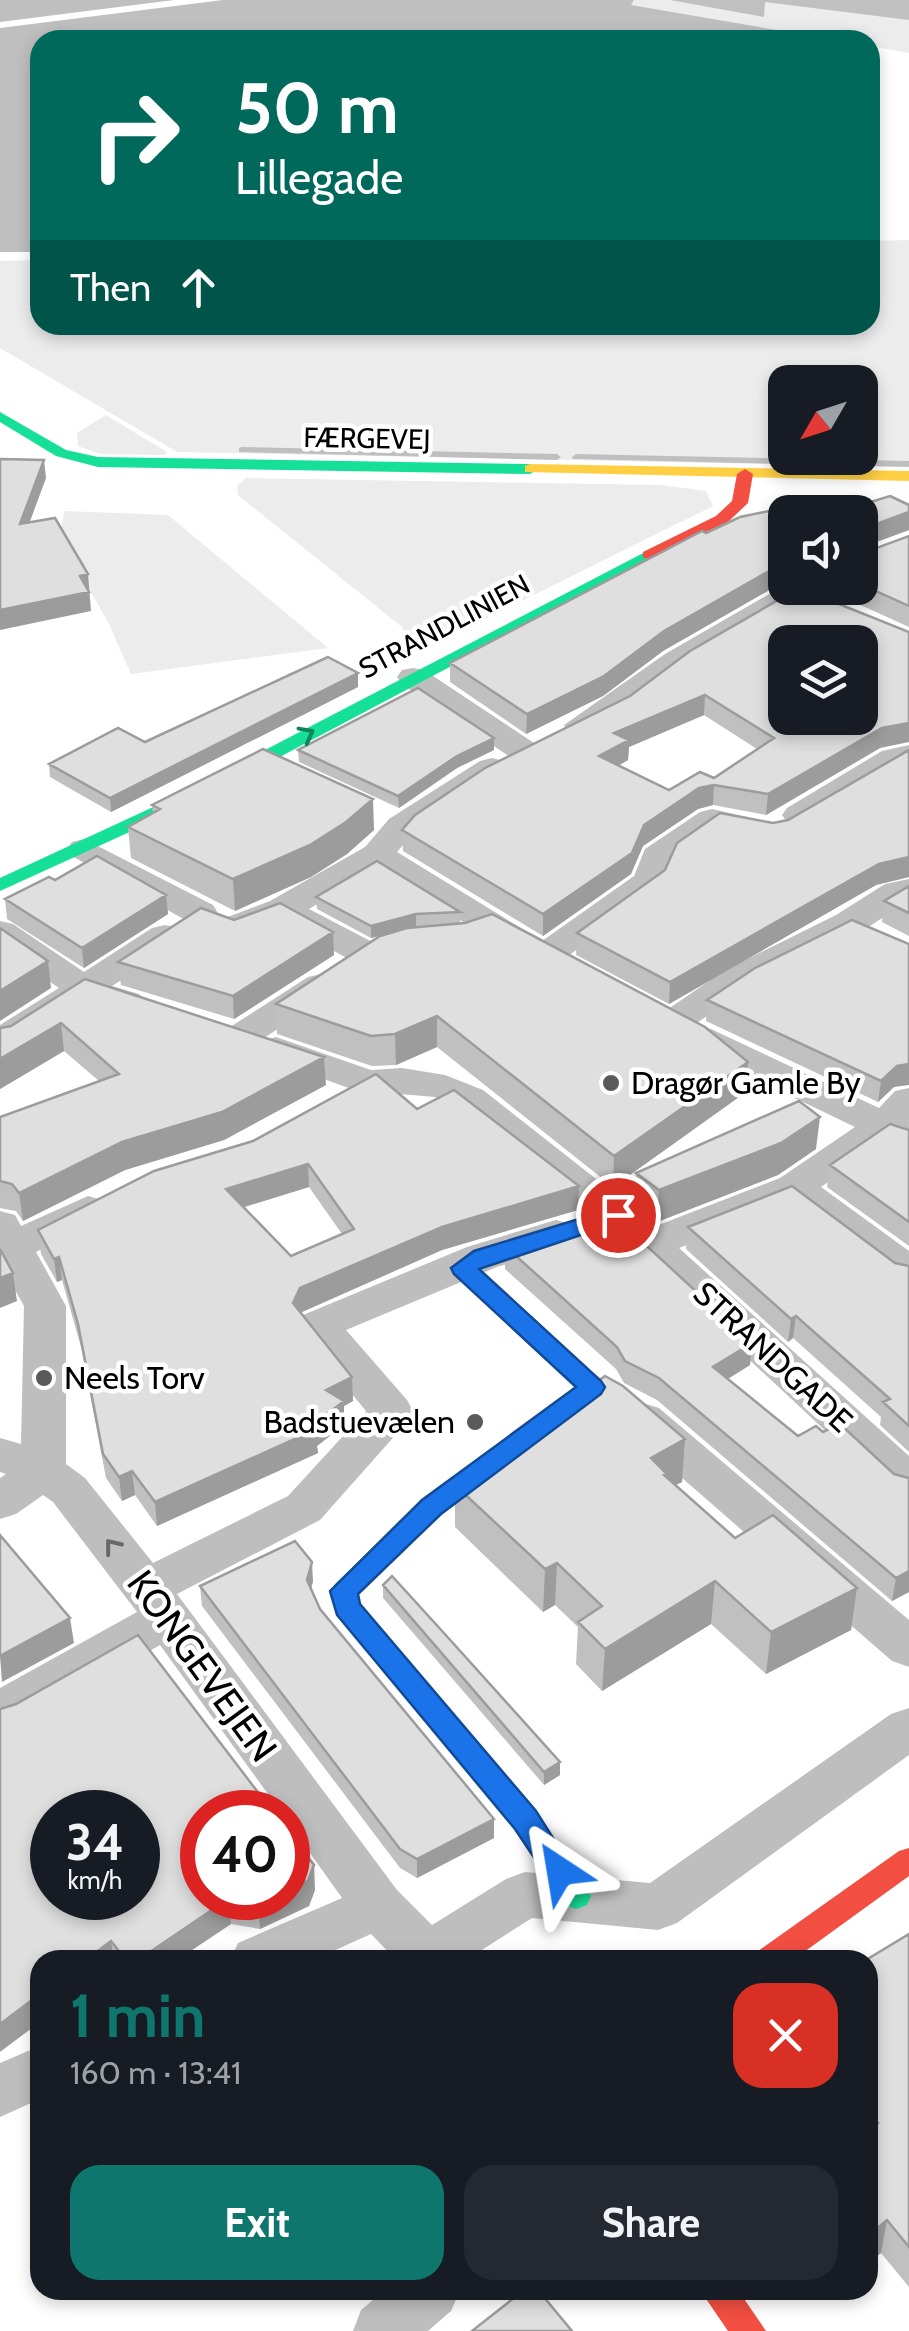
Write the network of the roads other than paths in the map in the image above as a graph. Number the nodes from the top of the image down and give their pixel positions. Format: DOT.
graph roads {
  1 [pos="0,416"];
  2 [pos="745,474"];
  3 [pos="909,476"];
  4 [pos="786,605"];
  5 [pos="413,678"];
  6 [pos="522,750"];
  7 [pos="909,755"];
  8 [pos="258,760"];
  9 [pos="294,776"];
  10 [pos="366,809"];
  11 [pos="401,826"];
  12 [pos="84,849"];
  13 [pos="377,854"];
  14 [pos="0,885"];
  15 [pos="909,890"];
  16 [pos="283,909"];
  17 [pos="200,913"];
  18 [pos="494,923"];
  19 [pos="0,932"];
  20 [pos="447,941"];
  21 [pos="86,990"];
  22 [pos="154,1010"];
  23 [pos="0,1042"];
  24 [pos="368,1082"];
  25 [pos="320,1108"];
  26 [pos="901,1121"];
  27 [pos="794,1187"];
  28 [pos="125,1190"];
  29 [pos="634,1229"];
  30 [pos="7,1236"];
  31 [pos="462,1268"];
  32 [pos="909,1272"];
  33 [pos="592,1387"];
  34 [pos="22,1463"];
  35 [pos="909,1482"];
  36 [pos="0,1502"];
  37 [pos="157,1603"];
  38 [pos="909,1648"];
  39 [pos="0,1712"];
  40 [pos="909,1728"];
  41 [pos="909,1860"];
  42 [pos="576,1896"];
  43 [pos="378,1906"];
  44 [pos="279,1950"];
  45 [pos="422,1950"];
  46 [pos="442,1950"];
  47 [pos="782,1950"];
  48 [pos="30,2076"];
  49 [pos="0,2091"];
  50 [pos="419,2300"];
  51 [pos="725,2300"];
  52 [pos="384,2331"];
  53 [pos="749,2331"];
  1 -- 2 [label="street, FÆRGEVEJ"];
  2 -- 3 [label="street"];
  2 -- 5 [label="street, STRANDLINIEN"];
  4 -- 6 [label="street"];
  5 -- 6 [label="street"];
  8 -- 5 [label="street, STRANDLINIEN, one-way"];
  6 -- 11 [label="street"];
  7 -- 18 [label="street"];
  8 -- 9 [label="street"];
  8 -- 12 [label="street, STRANDLINIEN"];
  10 -- 11 [label="street"];
  11 -- 13 [label="street"];
  12 -- 14 [label="street, STRANDLINIEN"];
  12 -- 17 [label="street"];
  13 -- 16 [label="street"];
  13 -- 18 [label="street"];
  15 -- 26 [label="street"];
  16 -- 17 [label="street"];
  16 -- 24 [label="street, STRANDGADE"];
  17 -- 21 [label="street"];
  18 -- 20 [label="street"];
  19 -- 21 [label="street"];
  21 -- 22 [label="street"];
  21 -- 23 [label="street"];
  24 -- 25 [label="street"];
  24 -- 29 [label="street, STRANDGADE"];
  26 -- 27 [label="street"];
  27 -- 29 [label="street"];
  27 -- 32 [label="street"];
  28 -- 30 [label="street"];
  29 -- 31 [label="street"];
  29 -- 35 [label="street, STRANDGADE"];
  30 -- 34 [label="street"];
  31 -- 33 [label="street"];
  31 -- 37 [label="street"];
  33 -- 38 [label="street"];
  33 -- 42 [label="street"];
  34 -- 36 [label="street"];
  37 -- 34 [label="street, KONGEVEJEN, one-way"];
  37 -- 39 [label="street"];
  37 -- 43 [label="street, KONGEVEJEN"];
  40 -- 42 [label="street"];
  41 -- 47 [label="street"];
  42 -- 46 [label="street"];
  43 -- 44 [label="street"];
  43 -- 45 [label="street, KONGEVEJEN"];
  48 -- 49 [label="street"];
  50 -- 52 [label="street"];
  51 -- 53 [label="street"];
}
